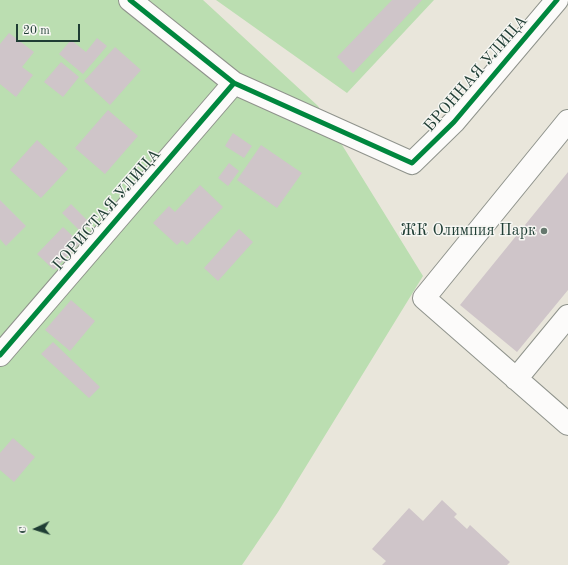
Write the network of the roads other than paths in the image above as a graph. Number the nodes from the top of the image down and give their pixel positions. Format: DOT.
graph roads {
  1 [pos="130,0"];
  2 [pos="557,0"];
  3 [pos="234,83"];
  4 [pos="568,121"];
  5 [pos="568,316"];
  6 [pos="0,355"];
  7 [pos="516,379"];
  8 [pos="568,424"];
  1 -- 3 [label="street"];
  2 -- 3 [label="street, БРОННАЯ УЛИЦА"];
  3 -- 6 [label="street, ГОРИСТАЯ УЛИЦА"];
  4 -- 7 [label="street"];
  5 -- 7 [label="street"];
  7 -- 8 [label="street"];
}
